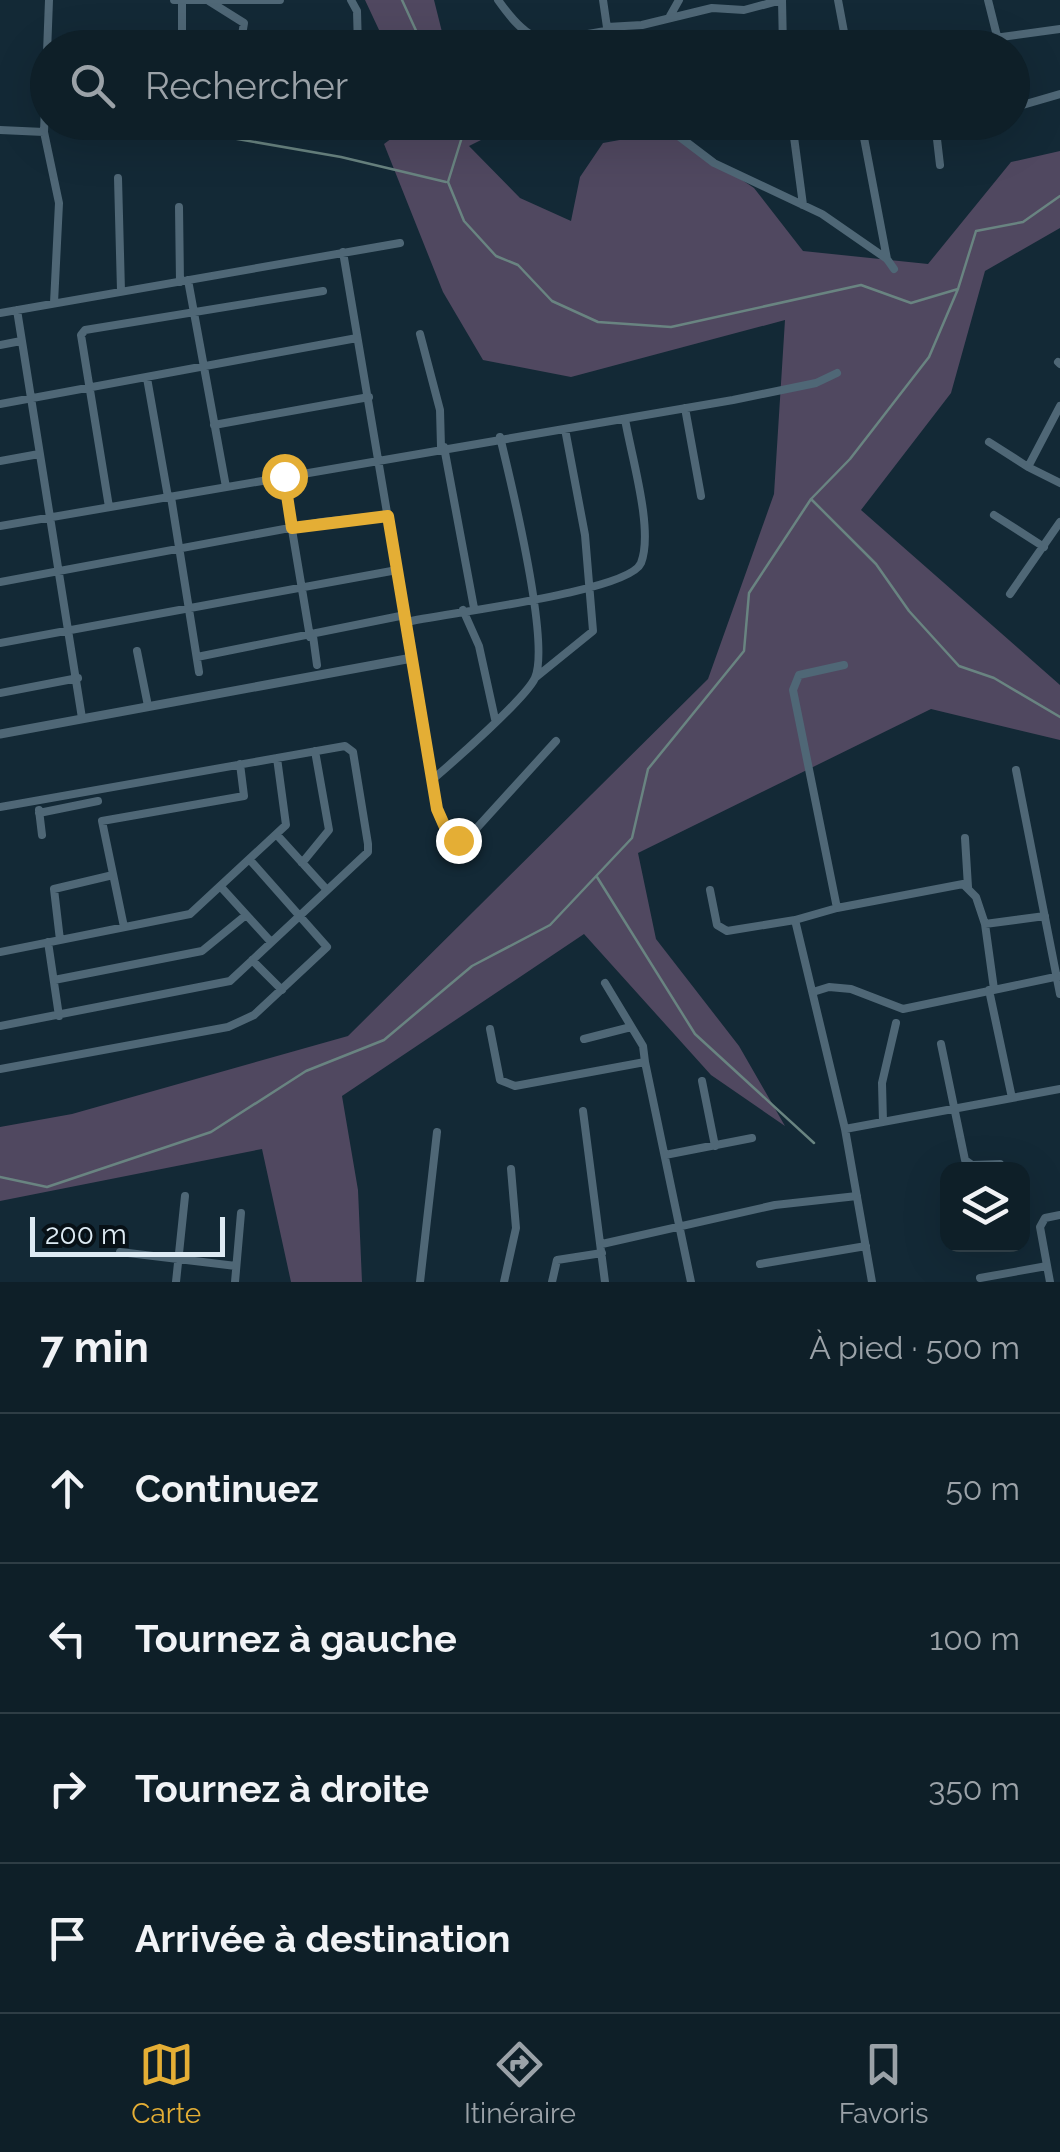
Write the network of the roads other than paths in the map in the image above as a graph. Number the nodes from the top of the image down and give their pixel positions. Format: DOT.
graph roads {
  1 [pos="49,0"];
  2 [pos="174,0"];
  3 [pos="182,0"];
  4 [pos="280,0"];
  5 [pos="352,0"];
  6 [pos="498,0"];
  7 [pos="603,0"];
  8 [pos="679,0"];
  9 [pos="782,0"];
  10 [pos="838,0"];
  11 [pos="988,0"];
  12 [pos="209,1"];
  13 [pos="670,16"];
  14 [pos="607,29"];
  15 [pos="48,30"];
  16 [pos="182,30"];
  17 [pos="243,30"];
  18 [pos="358,30"];
  19 [pos="523,30"];
  20 [pos="601,30"];
  21 [pos="783,30"];
  22 [pos="844,30"];
  23 [pos="995,30"];
  24 [pos="1060,30"];
  25 [pos="1030,33"];
  26 [pos="1060,94"];
  27 [pos="1030,103"];
  28 [pos="0,130"];
  29 [pos="30,131"];
  30 [pos="46,140"];
  31 [pos="684,140"];
  32 [pos="794,140"];
  33 [pos="865,140"];
  34 [pos="937,140"];
  35 [pos="940,164"];
  36 [pos="118,178"];
  37 [pos="803,204"];
  38 [pos="180,207"];
  39 [pos="400,242"];
  40 [pos="343,252"];
  41 [pos="888,259"];
  42 [pos="894,270"];
  43 [pos="185,281"];
  44 [pos="121,291"];
  45 [pos="324,291"];
  46 [pos="54,303"];
  47 [pos="17,310"];
  48 [pos="194,311"];
  49 [pos="0,313"];
  50 [pos="420,334"];
  51 [pos="357,338"];
  52 [pos="21,341"];
  53 [pos="0,345"];
  54 [pos="204,367"];
  55 [pos="837,373"];
  56 [pos="147,378"];
  57 [pos="90,388"];
  58 [pos="368,397"];
  59 [pos="28,400"];
  60 [pos="0,404"];
  61 [pos="1060,406"];
  62 [pos="686,408"];
  63 [pos="624,419"];
  64 [pos="214,425"];
  65 [pos="565,429"];
  66 [pos="500,438"];
  67 [pos="989,442"];
  68 [pos="442,447"];
  69 [pos="39,454"];
  70 [pos="380,459"];
  71 [pos="0,461"];
  72 [pos="1028,467"];
  73 [pos="284,476"];
  74 [pos="1060,483"];
  75 [pos="226,487"];
  76 [pos="701,496"];
  77 [pos="170,497"];
  78 [pos="108,507"];
  79 [pos="994,515"];
  80 [pos="388,516"];
  81 [pos="51,517"];
  82 [pos="1060,522"];
  83 [pos="0,526"];
  84 [pos="292,528"];
  85 [pos="1044,547"];
  86 [pos="178,552"];
  87 [pos="398,570"];
  88 [pos="61,572"];
  89 [pos="0,582"];
  90 [pos="302,591"];
  91 [pos="589,591"];
  92 [pos="1010,594"];
  93 [pos="531,598"];
  94 [pos="469,609"];
  95 [pos="189,610"];
  96 [pos="406,619"];
  97 [pos="70,631"];
  98 [pos="311,636"];
  99 [pos="0,643"];
  100 [pos="138,651"];
  101 [pos="197,657"];
  102 [pos="412,658"];
  103 [pos="317,664"];
  104 [pos="844,665"];
  105 [pos="199,672"];
  106 [pos="78,678"];
  107 [pos="534,678"];
  108 [pos="0,693"];
  109 [pos="148,706"];
  110 [pos="82,718"];
  111 [pos="494,719"];
  112 [pos="0,734"];
  113 [pos="556,741"];
  114 [pos="316,751"];
  115 [pos="277,758"];
  116 [pos="240,764"];
  117 [pos="1016,770"];
  118 [pos="432,780"];
  119 [pos="96,788"];
  120 [pos="37,800"];
  121 [pos="98,801"];
  122 [pos="0,808"];
  123 [pos="39,813"];
  124 [pos="102,821"];
  125 [pos="276,834"];
  126 [pos="42,835"];
  127 [pos="965,838"];
  128 [pos="250,860"];
  129 [pos="302,862"];
  130 [pos="113,876"];
  131 [pos="221,887"];
  132 [pos="968,887"];
  133 [pos="327,890"];
  134 [pos="710,890"];
  135 [pos="836,908"];
  136 [pos="246,915"];
  137 [pos="299,916"];
  138 [pos="1060,916"];
  139 [pos="1045,918"];
  140 [pos="796,920"];
  141 [pos="985,924"];
  142 [pos="124,928"];
  143 [pos="60,940"];
  144 [pos="48,942"];
  145 [pos="270,942"];
  146 [pos="0,952"];
  147 [pos="252,960"];
  148 [pos="1058,977"];
  149 [pos="54,980"];
  150 [pos="605,983"];
  151 [pos="282,990"];
  152 [pos="991,990"];
  153 [pos="813,992"];
  154 [pos="1060,994"];
  155 [pos="59,1016"];
  156 [pos="896,1023"];
  157 [pos="0,1026"];
  158 [pos="631,1028"];
  159 [pos="490,1029"];
  160 [pos="584,1039"];
  161 [pos="941,1044"];
  162 [pos="645,1062"];
  163 [pos="0,1070"];
  164 [pos="702,1081"];
  165 [pos="1060,1089"];
  166 [pos="1012,1098"];
  167 [pos="952,1110"];
  168 [pos="583,1111"];
  169 [pos="883,1122"];
  170 [pos="845,1129"];
  171 [pos="437,1132"];
  172 [pos="752,1138"];
  173 [pos="714,1146"];
  174 [pos="665,1155"];
  175 [pos="967,1162"];
  176 [pos="511,1169"];
  177 [pos="185,1196"];
  178 [pos="857,1196"];
  179 [pos="240,1213"];
  180 [pos="1060,1214"];
  181 [pos="680,1230"];
  182 [pos="866,1246"];
  183 [pos="602,1248"];
  184 [pos="120,1252"];
  185 [pos="178,1260"];
  186 [pos="760,1264"];
  187 [pos="236,1266"];
  188 [pos="1047,1266"];
  189 [pos="980,1278"];
  190 [pos="176,1282"];
  191 [pos="235,1282"];
  192 [pos="420,1282"];
  193 [pos="504,1282"];
  194 [pos="552,1282"];
  195 [pos="604,1282"];
  196 [pos="692,1282"];
  197 [pos="872,1282"];
  198 [pos="1050,1282"];
  1 -- 15 [label="street"];
  2 -- 3 [label="street"];
  3 -- 12 [label="street"];
  3 -- 16 [label="street"];
  4 -- 12 [label="street"];
  5 -- 18 [label="street"];
  6 -- 19 [label="street"];
  7 -- 14 [label="street"];
  8 -- 13 [label="street"];
  9 -- 13 [label="street"];
  9 -- 21 [label="street"];
  10 -- 22 [label="street"];
  11 -- 23 [label="street"];
  12 -- 17 [label="street"];
  13 -- 14 [label="street"];
  14 -- 20 [label="street"];
  24 -- 25 [label="street"];
  26 -- 27 [label="street"];
  28 -- 29 [label="street"];
  30 -- 46 [label="street"];
  31 -- 37 [label="street"];
  32 -- 37 [label="street"];
  33 -- 41 [label="street"];
  34 -- 35 [label="street"];
  36 -- 44 [label="street"];
  37 -- 41 [label="street"];
  38 -- 43 [label="street"];
  39 -- 40 [label="street"];
  40 -- 43 [label="street"];
  40 -- 51 [label="street"];
  41 -- 42 [label="street"];
  43 -- 44 [label="street"];
  43 -- 48 [label="street"];
  44 -- 46 [label="street"];
  45 -- 48 [label="street"];
  46 -- 47 [label="street"];
  47 -- 49 [label="street"];
  47 -- 52 [label="street"];
  48 -- 54 [label="street"];
  48 -- 57 [label="street"];
  50 -- 68 [label="street"];
  51 -- 54 [label="street"];
  51 -- 58 [label="street"];
  52 -- 53 [label="street"];
  52 -- 59 [label="street"];
  54 -- 56 [label="street"];
  54 -- 64 [label="street"];
  55 -- 62 [label="street"];
  56 -- 57 [label="street"];
  56 -- 77 [label="street"];
  57 -- 59 [label="street"];
  57 -- 78 [label="street"];
  58 -- 64 [label="street"];
  58 -- 70 [label="street"];
  59 -- 60 [label="street"];
  59 -- 69 [label="street"];
  61 -- 72 [label="street"];
  62 -- 63 [label="street"];
  62 -- 76 [label="street"];
  63 -- 65 [label="street"];
  63 -- 91 [label="street"];
  64 -- 75 [label="street"];
  65 -- 66 [label="street"];
  65 -- 91 [label="street"];
  66 -- 68 [label="street"];
  66 -- 93 [label="street"];
  67 -- 72 [label="street"];
  68 -- 70 [label="street"];
  68 -- 94 [label="street"];
  69 -- 71 [label="street"];
  69 -- 81 [label="street"];
  70 -- 73 [label="street"];
  70 -- 80 [label="street"];
  72 -- 74 [label="street"];
  73 -- 75 [label="street"];
  73 -- 84 [label="street"];
  75 -- 77 [label="street"];
  77 -- 78 [label="street"];
  77 -- 86 [label="street"];
  78 -- 81 [label="street"];
  79 -- 85 [label="street"];
  80 -- 84 [label="street"];
  80 -- 87 [label="street"];
  81 -- 83 [label="street"];
  81 -- 88 [label="street"];
  82 -- 85 [label="street"];
  84 -- 86 [label="street"];
  84 -- 90 [label="street"];
  85 -- 92 [label="street"];
  86 -- 88 [label="street"];
  86 -- 95 [label="street"];
  87 -- 90 [label="street"];
  87 -- 96 [label="street"];
  88 -- 89 [label="street"];
  88 -- 97 [label="street"];
  90 -- 95 [label="street"];
  90 -- 98 [label="street"];
  91 -- 93 [label="street"];
  91 -- 107 [label="street"];
  93 -- 94 [label="street"];
  93 -- 107 [label="street"];
  94 -- 96 [label="street"];
  94 -- 111 [label="street"];
  95 -- 97 [label="street"];
  95 -- 101 [label="street"];
  96 -- 98 [label="street"];
  96 -- 102 [label="street"];
  97 -- 99 [label="street"];
  97 -- 106 [label="street"];
  98 -- 101 [label="street"];
  98 -- 103 [label="street"];
  100 -- 109 [label="street"];
  101 -- 105 [label="street"];
  102 -- 109 [label="street"];
  102 -- 118 [label="street"];
  104 -- 135 [label="street"];
  106 -- 108 [label="street"];
  106 -- 110 [label="street"];
  107 -- 111 [label="street"];
  109 -- 110 [label="street"];
  110 -- 112 [label="street"];
  111 -- 118 [label="street"];
  113 -- 118 [label="street"];
  114 -- 115 [label="street"];
  114 -- 129 [label="street"];
  114 -- 133 [label="street"];
  115 -- 116 [label="street"];
  115 -- 125 [label="street"];
  116 -- 119 [label="street"];
  116 -- 124 [label="street"];
  117 -- 139 [label="street"];
  119 -- 120 [label="street"];
  119 -- 121 [label="street"];
  120 -- 122 [label="street"];
  120 -- 123 [label="street"];
  121 -- 123 [label="street"];
  121 -- 124 [label="street"];
  123 -- 126 [label="street"];
  124 -- 130 [label="street"];
  125 -- 128 [label="street"];
  125 -- 129 [label="street"];
  127 -- 132 [label="street"];
  128 -- 131 [label="street"];
  128 -- 137 [label="street"];
  129 -- 133 [label="street"];
  130 -- 142 [label="street"];
  130 -- 143 [label="street"];
  131 -- 136 [label="street"];
  131 -- 142 [label="street"];
  132 -- 135 [label="street"];
  132 -- 141 [label="street"];
  133 -- 137 [label="street"];
  134 -- 140 [label="street"];
  135 -- 140 [label="street"];
  136 -- 145 [label="street"];
  136 -- 149 [label="street"];
  137 -- 145 [label="street"];
  137 -- 151 [label="street"];
  138 -- 139 [label="street"];
  139 -- 141 [label="street"];
  139 -- 148 [label="street"];
  140 -- 153 [label="street"];
  141 -- 152 [label="street"];
  142 -- 143 [label="street"];
  143 -- 144 [label="street"];
  144 -- 146 [label="street"];
  144 -- 149 [label="street"];
  145 -- 147 [label="street"];
  147 -- 151 [label="street"];
  147 -- 155 [label="street"];
  148 -- 152 [label="street"];
  148 -- 154 [label="street"];
  149 -- 155 [label="street"];
  150 -- 158 [label="street"];
  151 -- 163 [label="street"];
  152 -- 153 [label="street"];
  152 -- 166 [label="street"];
  153 -- 170 [label="street"];
  155 -- 157 [label="street"];
  156 -- 169 [label="street"];
  158 -- 160 [label="street"];
  158 -- 162 [label="street"];
  159 -- 162 [label="street"];
  161 -- 167 [label="street"];
  162 -- 174 [label="street"];
  164 -- 173 [label="street"];
  165 -- 166 [label="street"];
  166 -- 167 [label="street"];
  167 -- 169 [label="street"];
  167 -- 175 [label="street"];
  168 -- 183 [label="street"];
  169 -- 170 [label="street"];
  170 -- 178 [label="street"];
  171 -- 192 [label="street"];
  172 -- 173 [label="street"];
  173 -- 174 [label="street"];
  174 -- 181 [label="street"];
  176 -- 193 [label="street"];
  177 -- 185 [label="street"];
  178 -- 181 [label="street"];
  178 -- 182 [label="street"];
  179 -- 187 [label="street"];
  180 -- 188 [label="street"];
  181 -- 183 [label="street"];
  181 -- 196 [label="street"];
  182 -- 186 [label="street"];
  182 -- 197 [label="street"];
  183 -- 194 [label="street"];
  183 -- 195 [label="street"];
  184 -- 185 [label="street"];
  185 -- 187 [label="street"];
  185 -- 190 [label="street"];
  187 -- 191 [label="street"];
  188 -- 189 [label="street"];
  188 -- 198 [label="street"];
}
